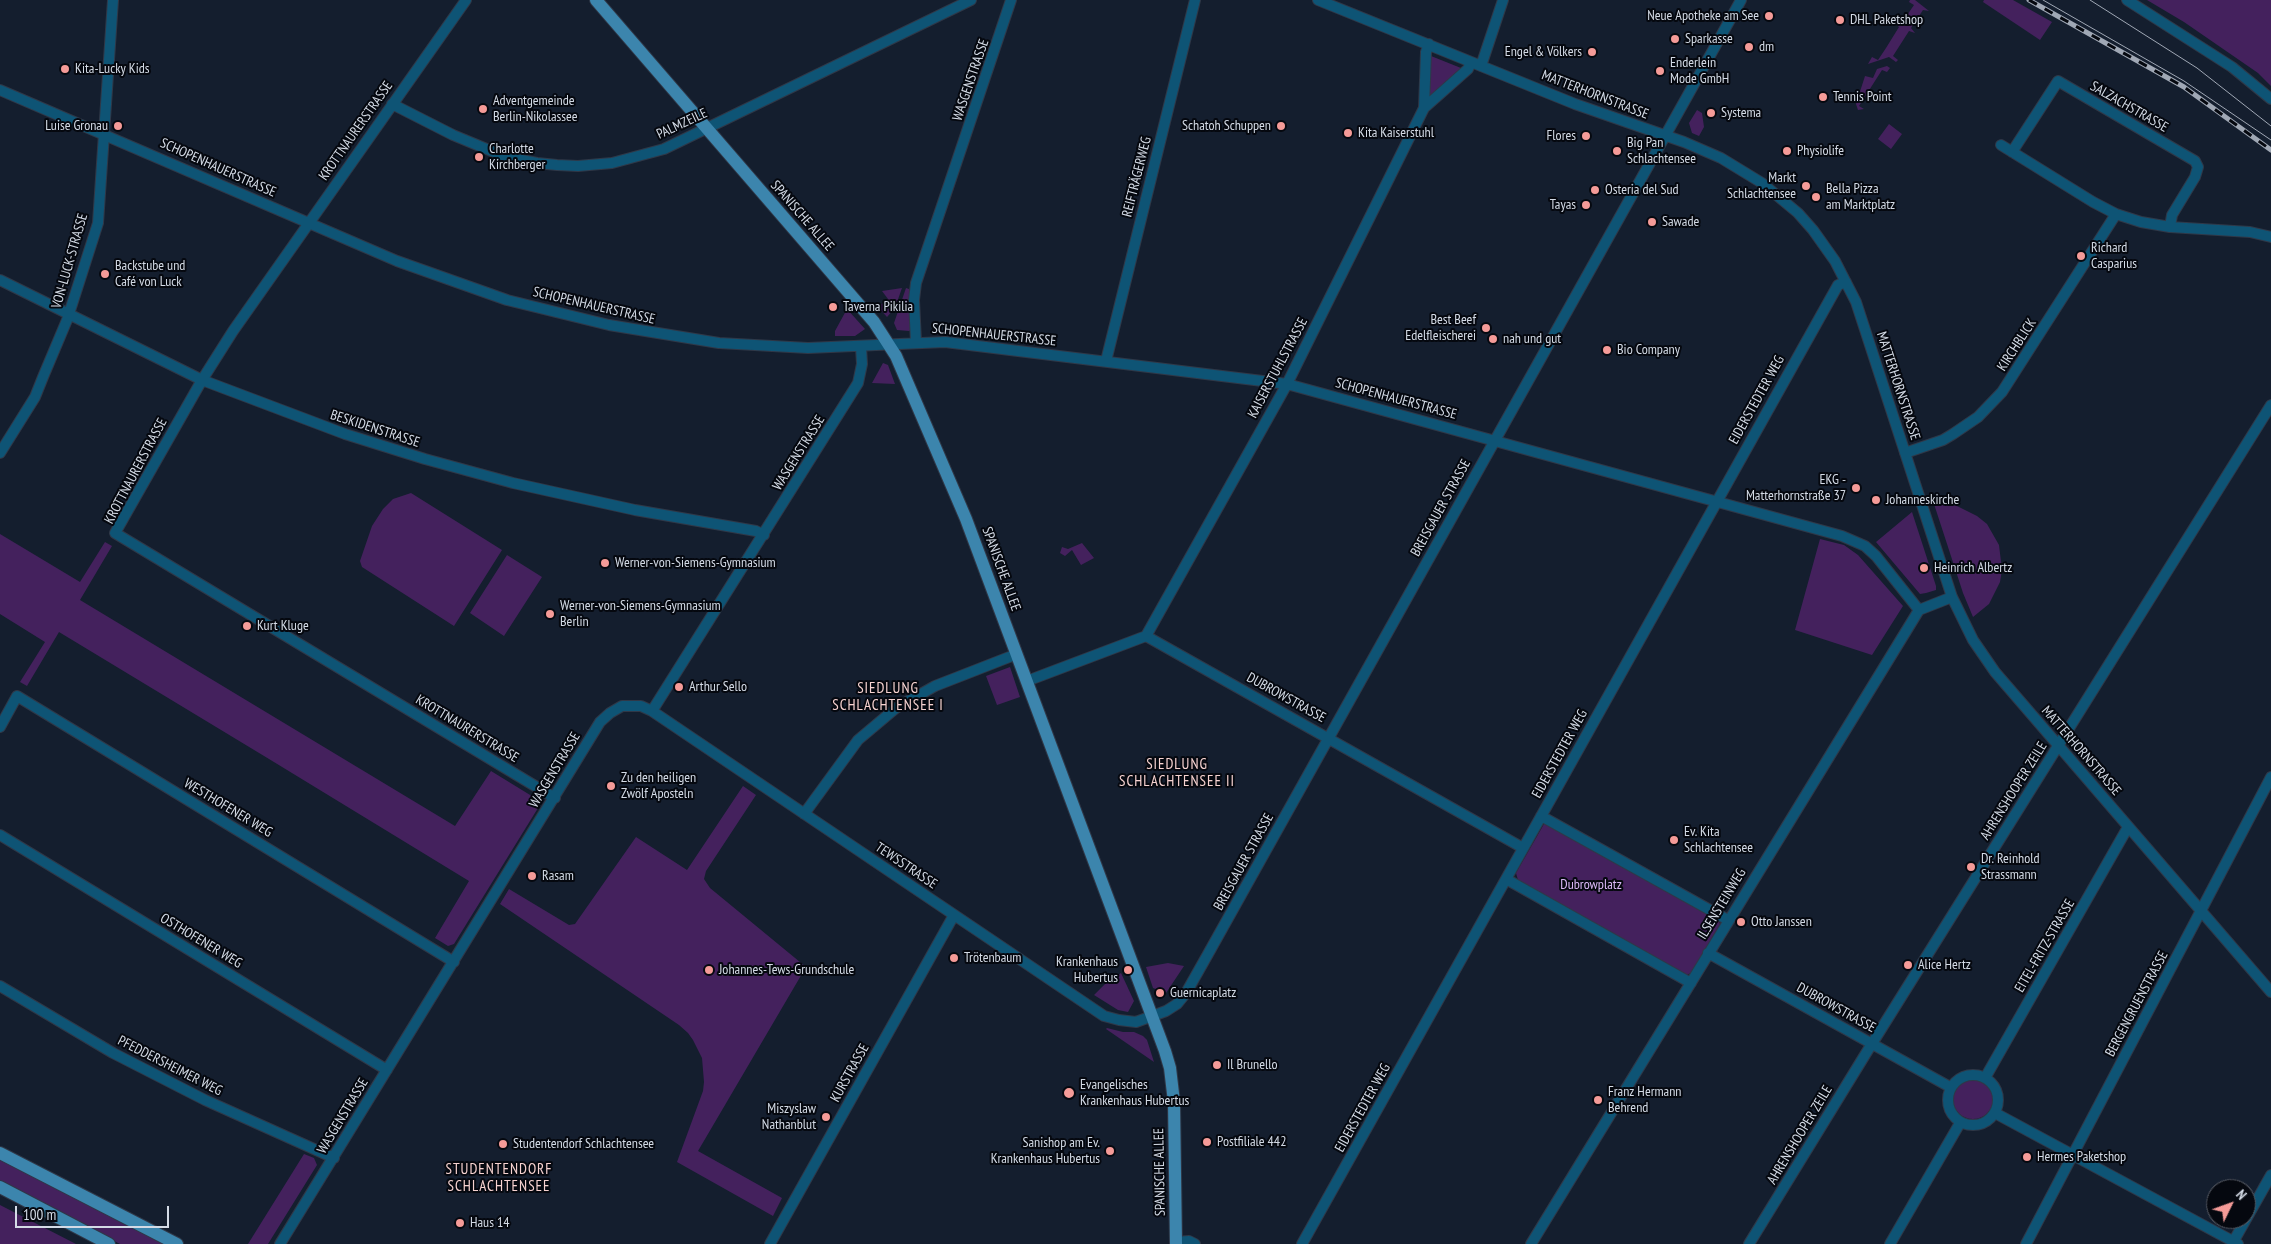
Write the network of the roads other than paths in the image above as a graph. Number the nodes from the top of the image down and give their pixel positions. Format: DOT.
graph roads {
  1 [pos="113,0"];
  2 [pos="466,0"];
  3 [pos="971,0"];
  4 [pos="1011,0"];
  5 [pos="1195,0"];
  6 [pos="1318,0"];
  7 [pos="1503,0"];
  8 [pos="1740,0"];
  9 [pos="2127,0"];
  10 [pos="601,2"];
  11 [pos="1429,44"];
  12 [pos="1476,64"];
  13 [pos="0,90"];
  14 [pos="2271,99"];
  15 [pos="392,104"];
  16 [pos="1424,108"];
  17 [pos="706,128"];
  18 [pos="105,133"];
  19 [pos="1665,136"];
  20 [pos="2001,145"];
  21 [pos="2012,152"];
  22 [pos="2116,214"];
  23 [pos="308,223"];
  24 [pos="2170,227"];
  25 [pos="2271,237"];
  26 [pos="0,280"];
  27 [pos="1846,282"];
  28 [pos="69,314"];
  29 [pos="916,342"];
  30 [pos="861,346"];
  31 [pos="889,346"];
  32 [pos="1106,361"];
  33 [pos="202,380"];
  34 [pos="1287,384"];
  35 [pos="2271,405"];
  36 [pos="1495,440"];
  37 [pos="1905,452"];
  38 [pos="0,453"];
  39 [pos="1716,501"];
  40 [pos="764,535"];
  41 [pos="1952,597"];
  42 [pos="1919,610"];
  43 [pos="1146,636"];
  44 [pos="1017,654"];
  45 [pos="1026,681"];
  46 [pos="652,711"];
  47 [pos="0,726"];
  48 [pos="1329,738"];
  49 [pos="2058,745"];
  50 [pos="2271,777"];
  51 [pos="554,798"];
  52 [pos="804,814"];
  53 [pos="1541,816"];
  54 [pos="2128,827"];
  55 [pos="0,835"];
  56 [pos="1523,848"];
  57 [pos="1506,879"];
  58 [pos="2201,911"];
  59 [pos="954,915"];
  60 [pos="1728,920"];
  61 [pos="1708,953"];
  62 [pos="454,962"];
  63 [pos="1690,983"];
  64 [pos="0,986"];
  65 [pos="2271,992"];
  66 [pos="1152,1017"];
  67 [pos="1872,1043"];
  68 [pos="387,1070"];
  69 [pos="1985,1078"];
  70 [pos="1950,1087"];
  71 [pos="1995,1113"];
  72 [pos="1960,1123"];
  73 [pos="0,1153"];
  74 [pos="2073,1154"];
  75 [pos="334,1158"];
  76 [pos="2271,1174"];
  77 [pos="0,1187"];
  78 [pos="1176,1243"];
  79 [pos="2235,1243"];
  80 [pos="109,1244"];
  81 [pos="177,1244"];
  82 [pos="280,1244"];
  83 [pos="770,1244"];
  84 [pos="1195,1244"];
  85 [pos="1302,1244"];
  86 [pos="1531,1244"];
  87 [pos="1749,1244"];
  88 [pos="1890,1244"];
  89 [pos="2026,1244"];
  1 -- 18 [label="street, VON-LUCK-STRASSE"];
  2 -- 15 [label="street, KROTTNAURERSTRASSE"];
  3 -- 17 [label="street, PALMZEILE"];
  4 -- 29 [label="street, WASGENSTRASSE"];
  5 -- 32 [label="street, REIFTRÄGERWEG"];
  6 -- 11 [label="street, MATTERHORNSTRASSE"];
  7 -- 12 [label="street, KAISERSTUHLSTRASSE"];
  8 -- 19 [label="street, BREISGAUER STRASSE"];
  9 -- 14 [label="street"];
  10 -- 17 [label="main road, SPANISCHE ALLEE"];
  11 -- 12 [label="street, MATTERHORNSTRASSE"];
  11 -- 16 [label="street, KAISERSTUHLSTRASSE"];
  12 -- 16 [label="street, KAISERSTUHLSTRASSE"];
  12 -- 19 [label="street, MATTERHORNSTRASSE"];
  13 -- 18 [label="street, SCHOPENHAUERSTRASSE"];
  15 -- 17 [label="street, PALMZEILE"];
  15 -- 23 [label="street, KROTTNAURERSTRASSE"];
  16 -- 34 [label="street, KAISERSTUHLSTRASSE"];
  17 -- 31 [label="main road, SPANISCHE ALLEE"];
  18 -- 23 [label="street, SCHOPENHAUERSTRASSE"];
  18 -- 28 [label="street, VON-LUCK-STRASSE"];
  19 -- 27 [label="street, MATTERHORNSTRASSE"];
  19 -- 36 [label="street, BREISGAUER STRASSE"];
  20 -- 21 [label="street"];
  21 -- 22 [label="street"];
  21 -- 24 [label="street, SALZACHSTRASSE"];
  22 -- 24 [label="street"];
  22 -- 37 [label="street, KIRCHBLICK"];
  23 -- 30 [label="street, SCHOPENHAUERSTRASSE"];
  23 -- 33 [label="street, KROTTNAURERSTRASSE"];
  24 -- 25 [label="street"];
  26 -- 28 [label="street, BESKIDENSTRASSE"];
  27 -- 37 [label="street, MATTERHORNSTRASSE"];
  27 -- 39 [label="street, EIDERSTEDTER WEG"];
  28 -- 33 [label="street, BESKIDENSTRASSE"];
  28 -- 38 [label="street, VON-LUCK-STRASSE"];
  29 -- 31 [label="street, SCHOPENHAUERSTRASSE"];
  29 -- 32 [label="street, SCHOPENHAUERSTRASSE"];
  30 -- 31 [label="street, SCHOPENHAUERSTRASSE"];
  30 -- 40 [label="street, WASGENSTRASSE"];
  31 -- 44 [label="main road, SPANISCHE ALLEE"];
  32 -- 34 [label="street, SCHOPENHAUERSTRASSE"];
  33 -- 40 [label="street, BESKIDENSTRASSE"];
  33 -- 51 [label="street, KROTTNAURERSTRASSE"];
  34 -- 36 [label="street, SCHOPENHAUERSTRASSE"];
  34 -- 43 [label="street, KAISERSTUHLSTRASSE"];
  35 -- 49 [label="street, AHRENSHOOPER ZEILE"];
  36 -- 39 [label="street, SCHOPENHAUERSTRASSE"];
  36 -- 48 [label="street, BREISGAUER STRASSE"];
  37 -- 41 [label="street, MATTERHORNSTRASSE"];
  39 -- 42 [label="street, SCHOPENHAUERSTRASSE"];
  39 -- 53 [label="street, EIDERSTEDTER WEG"];
  40 -- 46 [label="street, WASGENSTRASSE"];
  41 -- 42 [label="street"];
  41 -- 49 [label="street, MATTERHORNSTRASSE"];
  42 -- 60 [label="street, ILSENSTEINWEG"];
  43 -- 45 [label="street"];
  43 -- 48 [label="street, DUBROWSTRASSE"];
  44 -- 45 [label="main road, SPANISCHE ALLEE"];
  44 -- 52 [label="street"];
  45 -- 66 [label="main road, SPANISCHE ALLEE"];
  46 -- 51 [label="street, WASGENSTRASSE"];
  46 -- 52 [label="street, TEWSSTRASSE"];
  47 -- 62 [label="street, WESTHOFENER WEG"];
  48 -- 56 [label="street, DUBROWSTRASSE"];
  48 -- 66 [label="street, BREISGAUER STRASSE"];
  49 -- 54 [label="street, MATTERHORNSTRASSE"];
  49 -- 67 [label="street, AHRENSHOOPER ZEILE"];
  50 -- 58 [label="street, BERGENGRUENSTRASSE"];
  51 -- 62 [label="street, WASGENSTRASSE"];
  52 -- 59 [label="street, TEWSSTRASSE"];
  53 -- 56 [label="street, EIDERSTEDTER WEG"];
  53 -- 60 [label="street"];
  54 -- 58 [label="street, MATTERHORNSTRASSE"];
  54 -- 69 [label="street, EITEL-FRITZ-STRASSE"];
  55 -- 68 [label="street, OSTHOFENER WEG"];
  56 -- 57 [label="street, EIDERSTEDTER WEG"];
  57 -- 63 [label="street"];
  57 -- 85 [label="street, EIDERSTEDTER WEG"];
  58 -- 65 [label="street, MATTERHORNSTRASSE"];
  58 -- 74 [label="street, BERGENGRUENSTRASSE"];
  59 -- 66 [label="street, TEWSSTRASSE"];
  59 -- 83 [label="street, KURSTRASSE"];
  60 -- 61 [label="street, ILSENSTEINWEG"];
  61 -- 63 [label="street, ILSENSTEINWEG"];
  61 -- 67 [label="street, DUBROWSTRASSE"];
  62 -- 68 [label="street, WASGENSTRASSE"];
  63 -- 86 [label="street, ILSENSTEINWEG"];
  64 -- 75 [label="street, PFEDDERSHEIMER WEG"];
  66 -- 78 [label="main road, SPANISCHE ALLEE"];
  67 -- 70 [label="street, DUBROWSTRASSE"];
  67 -- 87 [label="street, AHRENSHOOPER ZEILE"];
  68 -- 75 [label="street, WASGENSTRASSE"];
  69 -- 70 [label="street"];
  69 -- 71 [label="street"];
  70 -- 72 [label="street"];
  71 -- 72 [label="street"];
  71 -- 74 [label="street"];
  72 -- 88 [label="street"];
  73 -- 81 [label="main road"];
  74 -- 79 [label="street"];
  74 -- 89 [label="street, BERGENGRUENSTRASSE"];
  75 -- 82 [label="street, WASGENSTRASSE"];
  76 -- 79 [label="street"];
  77 -- 80 [label="main road"];
  78 -- 84 [label="street"];
}
